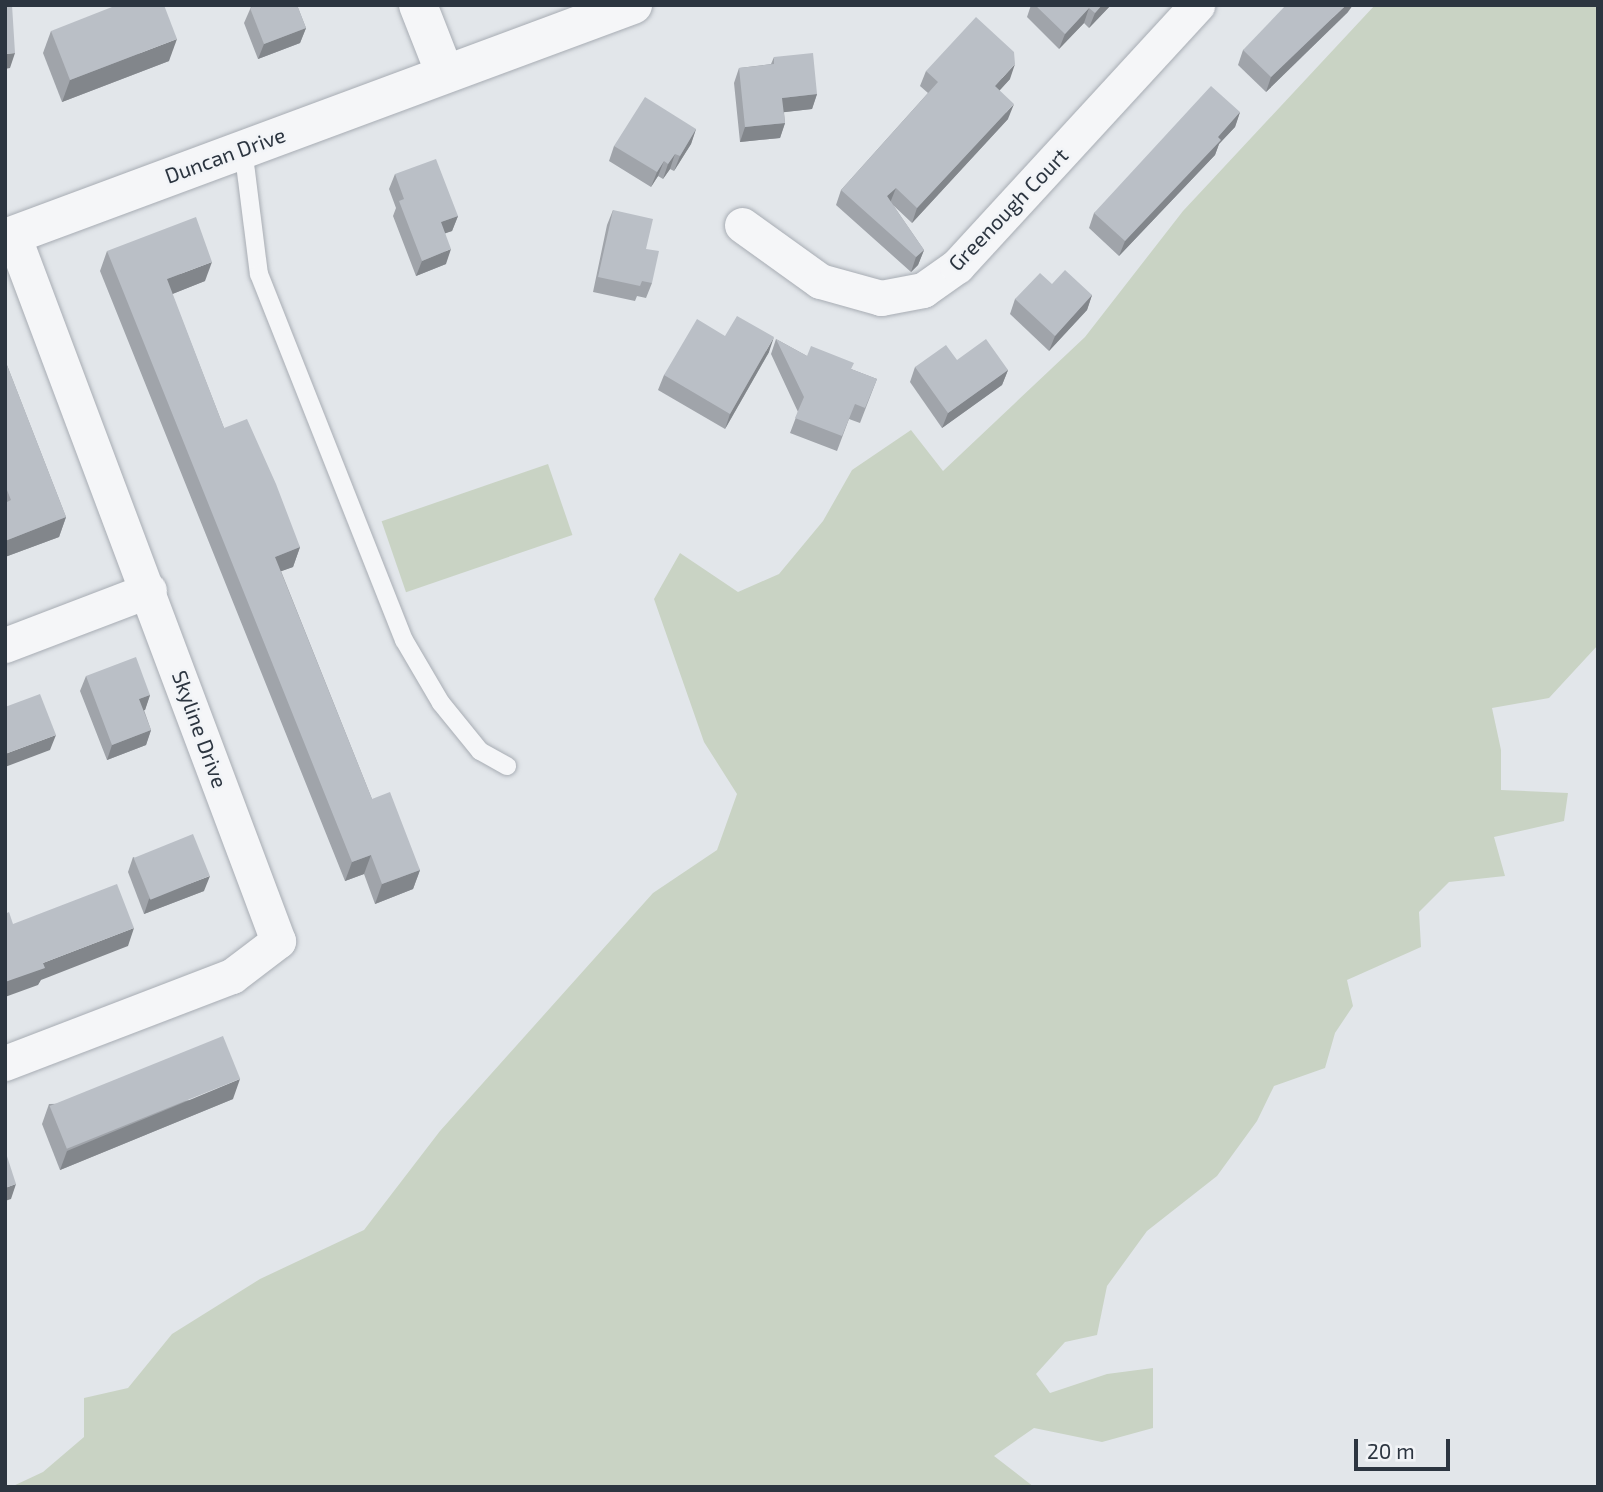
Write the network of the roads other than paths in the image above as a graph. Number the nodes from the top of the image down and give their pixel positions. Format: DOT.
graph roads {
  1 [pos="418,5"];
  2 [pos="633,5"];
  3 [pos="1198,5"];
  4 [pos="444,74"];
  5 [pos="243,148"];
  6 [pos="741,225"];
  7 [pos="9,236"];
  8 [pos="149,590"];
  9 [pos="5,645"];
  10 [pos="507,766"];
  11 [pos="5,1063"];
  1 -- 4 [label="street"];
  2 -- 4 [label="street, Duncan Drive"];
  3 -- 6 [label="street, Greenough Court"];
  4 -- 5 [label="street, Duncan Drive"];
  5 -- 7 [label="street, Duncan Drive"];
  5 -- 10 [label="lane"];
  7 -- 8 [label="street, Skyline Drive"];
  8 -- 9 [label="street"];
  8 -- 11 [label="street, Skyline Drive"];
}
